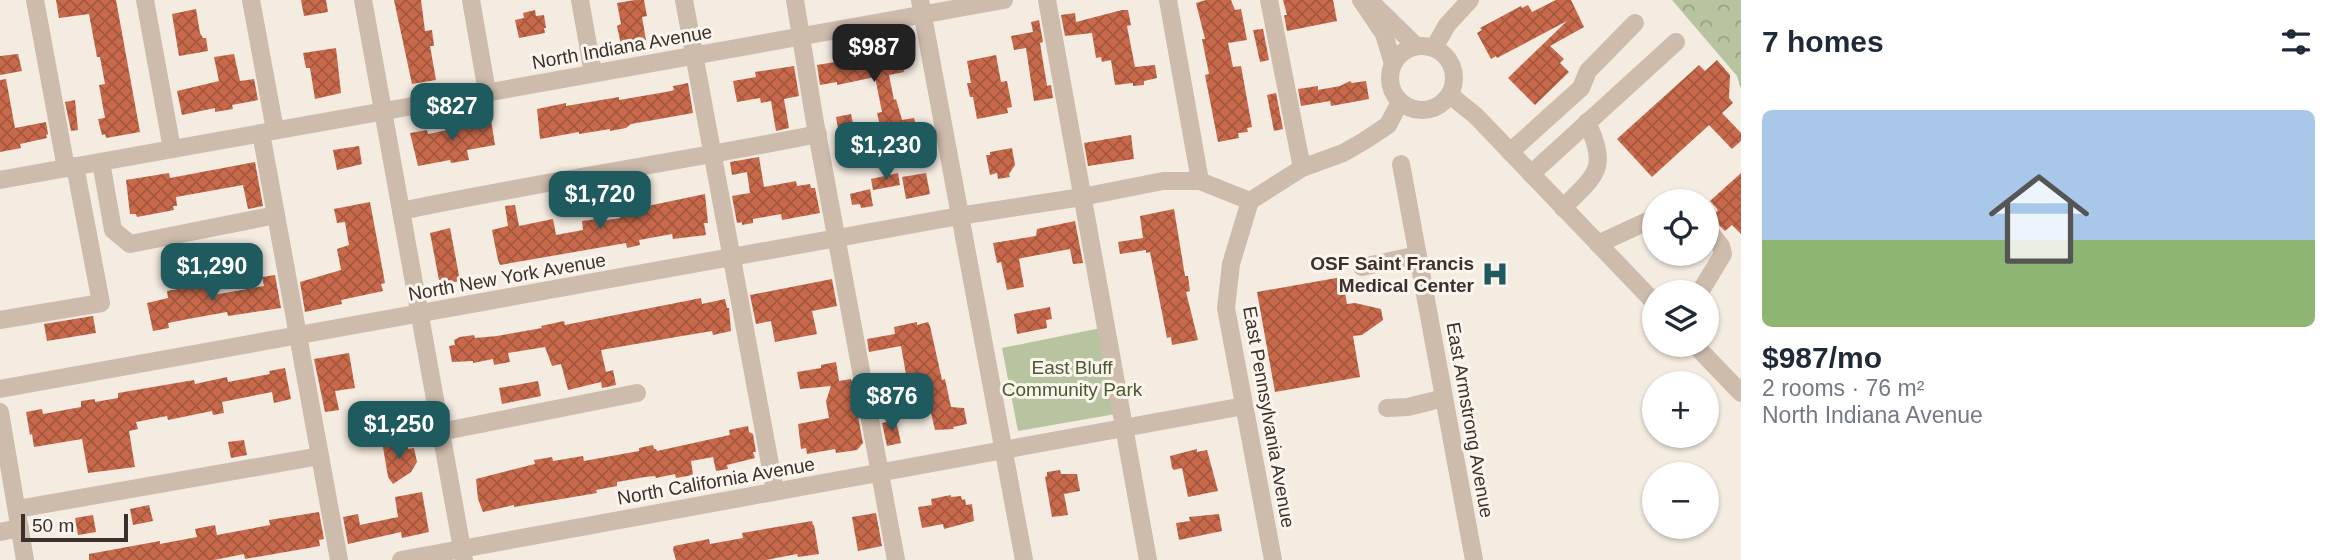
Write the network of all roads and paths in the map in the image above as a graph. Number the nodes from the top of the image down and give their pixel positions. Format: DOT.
graph roads {
  1 [pos="35,0"];
  2 [pos="145,0"];
  3 [pos="251,0"];
  4 [pos="363,0"];
  5 [pos="471,0"];
  6 [pos="580,0"];
  7 [pos="684,0"];
  8 [pos="795,0"];
  9 [pos="1003,0"];
  10 [pos="1047,0"];
  11 [pos="1168,0"];
  12 [pos="1269,0"];
  13 [pos="1361,0"];
  14 [pos="1369,0"];
  15 [pos="1470,0"];
  16 [pos="922,7"];
  17 [pos="1635,23"];
  18 [pos="801,36"];
  19 [pos="1676,42"];
  20 [pos="1425,47"];
  21 [pos="694,55"];
  22 [pos="1393,64"];
  23 [pos="593,73"];
  24 [pos="487,92"];
  25 [pos="1450,95"];
  26 [pos="1400,102"];
  27 [pos="383,110"];
  28 [pos="1587,122"];
  29 [pos="268,131"];
  30 [pos="818,134"];
  31 [pos="172,149"];
  32 [pos="1510,152"];
  33 [pos="712,155"];
  34 [pos="101,162"];
  35 [pos="1401,164"];
  36 [pos="71,167"];
  37 [pos="1302,168"];
  38 [pos="1531,174"];
  39 [pos="0,180"];
  40 [pos="1200,181"];
  41 [pos="1082,197"];
  42 [pos="1250,201"];
  43 [pos="1563,208"];
  44 [pos="401,211"];
  45 [pos="276,215"];
  46 [pos="959,216"];
  47 [pos="1642,224"];
  48 [pos="838,238"];
  49 [pos="1719,243"];
  50 [pos="1598,244"];
  51 [pos="1418,256"];
  52 [pos="732,257"];
  53 [pos="1719,261"];
  54 [pos="1362,267"];
  55 [pos="1642,290"];
  56 [pos="419,314"];
  57 [pos="0,320"];
  58 [pos="298,336"];
  59 [pos="1706,357"];
  60 [pos="0,389"];
  61 [pos="637,393"];
  62 [pos="1741,393"];
  63 [pos="1444,398"];
  64 [pos="1244,406"];
  65 [pos="1387,408"];
  66 [pos="0,412"];
  67 [pos="1124,428"];
  68 [pos="440,432"];
  69 [pos="1003,450"];
  70 [pos="320,456"];
  71 [pos="879,472"];
  72 [pos="775,491"];
  73 [pos="17,509"];
  74 [pos="20,528"];
  75 [pos="0,532"];
  76 [pos="463,554"];
  77 [pos="25,560"];
  78 [pos="339,560"];
  79 [pos="401,560"];
  80 [pos="896,560"];
  81 [pos="1024,560"];
  82 [pos="1148,560"];
  83 [pos="1273,560"];
  84 [pos="1474,560"];
  1 -- 36 [label="street"];
  2 -- 31 [label="street"];
  3 -- 29 [label="street"];
  4 -- 27 [label="street"];
  5 -- 24 [label="street"];
  6 -- 23 [label="street"];
  7 -- 21 [label="street"];
  8 -- 18 [label="street"];
  9 -- 16 [label="street, North Indiana Avenue"];
  10 -- 41 [label="street"];
  11 -- 40 [label="street"];
  12 -- 37 [label="street"];
  13 -- 22 [label="street"];
  14 -- 20 [label="street"];
  15 -- 20 [label="street"];
  16 -- 18 [label="street, North Indiana Avenue"];
  16 -- 46 [label="street"];
  17 -- 32 [label="street"];
  18 -- 21 [label="street, North Indiana Avenue"];
  18 -- 30 [label="street"];
  19 -- 28 [label="street"];
  20 -- 22 [label="street"];
  20 -- 25 [label="street"];
  21 -- 23 [label="street, North Indiana Avenue"];
  21 -- 33 [label="street"];
  22 -- 26 [label="street"];
  23 -- 24 [label="street, North Indiana Avenue"];
  24 -- 27 [label="street, North Indiana Avenue"];
  25 -- 26 [label="street"];
  25 -- 32 [label="street"];
  26 -- 37 [label="street"];
  27 -- 29 [label="street, North Indiana Avenue"];
  27 -- 44 [label="street"];
  28 -- 38 [label="street"];
  28 -- 43 [label="street"];
  29 -- 31 [label="street, North Indiana Avenue"];
  29 -- 45 [label="street"];
  30 -- 33 [label="street"];
  30 -- 48 [label="street"];
  31 -- 34 [label="street, North Indiana Avenue"];
  32 -- 38 [label="street"];
  33 -- 44 [label="street"];
  33 -- 52 [label="street"];
  34 -- 36 [label="street, North Indiana Avenue"];
  34 -- 45 [label="street"];
  35 -- 51 [label="street, East Armstrong Avenue"];
  36 -- 39 [label="street, North Indiana Avenue"];
  36 -- 57 [label="street"];
  37 -- 42 [label="street"];
  38 -- 43 [label="street"];
  40 -- 41 [label="street, North New York Avenue"];
  40 -- 42 [label="street, North New York Avenue"];
  41 -- 46 [label="street, North New York Avenue"];
  41 -- 67 [label="street"];
  42 -- 64 [label="street, East Pennsylvania Avenue"];
  43 -- 50 [label="street"];
  44 -- 56 [label="street"];
  45 -- 58 [label="street"];
  46 -- 48 [label="street, North New York Avenue"];
  46 -- 69 [label="street"];
  47 -- 50 [label="street"];
  48 -- 52 [label="street, North New York Avenue"];
  48 -- 71 [label="street"];
  49 -- 53 [label="street"];
  50 -- 55 [label="street"];
  51 -- 54 [label="street"];
  51 -- 63 [label="street, East Armstrong Avenue"];
  52 -- 56 [label="street, North New York Avenue"];
  52 -- 72 [label="street"];
  56 -- 58 [label="street, North New York Avenue"];
  56 -- 68 [label="street"];
  58 -- 60 [label="street, North New York Avenue"];
  58 -- 70 [label="street"];
  59 -- 62 [label="street"];
  61 -- 68 [label="street"];
  63 -- 65 [label="street"];
  63 -- 84 [label="street, East Armstrong Avenue"];
  64 -- 67 [label="street, North California Avenue"];
  64 -- 83 [label="street, East Pennsylvania Avenue"];
  66 -- 73 [label="street"];
  67 -- 69 [label="street, North California Avenue"];
  67 -- 82 [label="street"];
  68 -- 76 [label="street"];
  69 -- 71 [label="street, North California Avenue"];
  69 -- 81 [label="street"];
  70 -- 73 [label="street"];
  70 -- 78 [label="street"];
  71 -- 72 [label="street, North California Avenue"];
  71 -- 80 [label="street"];
  72 -- 76 [label="street, North California Avenue"];
  73 -- 74 [label="street"];
  74 -- 75 [label="street"];
  74 -- 77 [label="street"];
  76 -- 79 [label="street, North California Avenue"];
}
